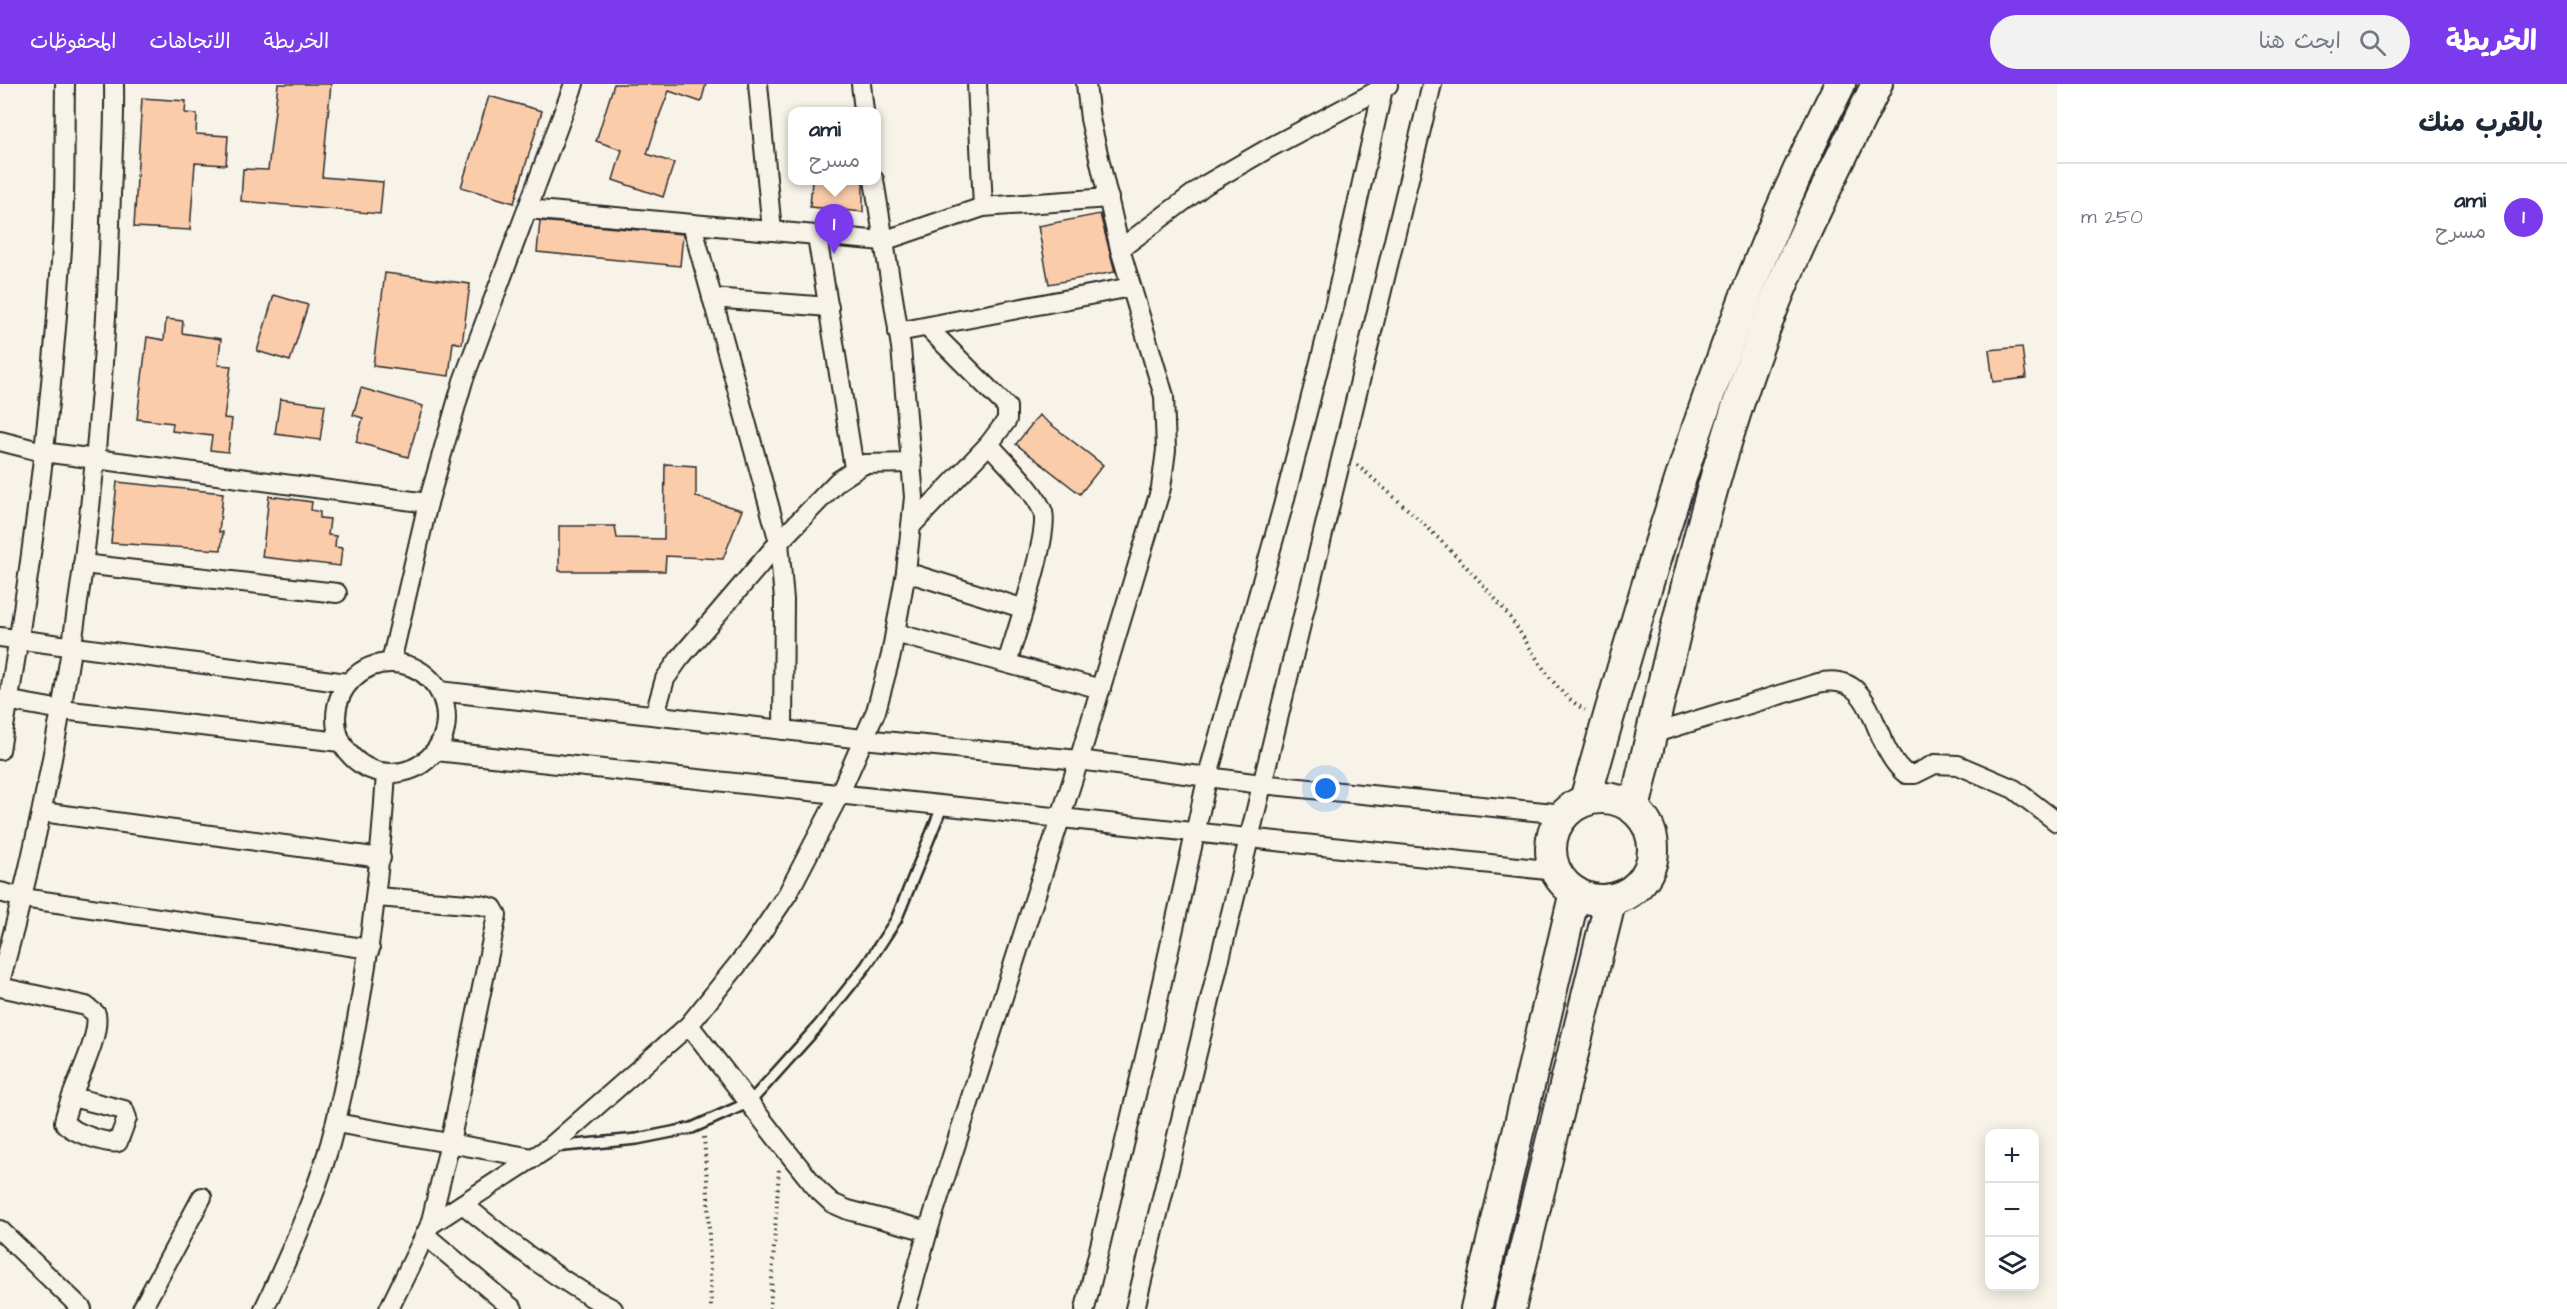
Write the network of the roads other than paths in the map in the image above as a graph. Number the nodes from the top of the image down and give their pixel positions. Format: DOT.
graph roads {
  1 [pos="65,84"];
  2 [pos="114,84"];
  3 [pos="574,84"];
  4 [pos="758,84"];
  5 [pos="861,84"];
  6 [pos="977,84"];
  7 [pos="1086,84"];
  8 [pos="1432,84"];
  9 [pos="1840,84"];
  10 [pos="1877,84"];
  11 [pos="1386,85"];
  12 [pos="864,107"];
  13 [pos="875,185"];
  14 [pos="1109,198"];
  15 [pos="983,207"];
  16 [pos="527,209"];
  17 [pos="692,224"];
  18 [pos="772,231"];
  19 [pos="817,236"];
  20 [pos="883,241"];
  21 [pos="1119,249"];
  22 [pos="1131,287"];
  23 [pos="712,298"];
  24 [pos="829,307"];
  25 [pos="927,327"];
  26 [pos="898,332"];
  27 [pos="0,441"];
  28 [pos="989,444"];
  29 [pos="43,452"];
  30 [pos="96,458"];
  31 [pos="912,463"];
  32 [pos="854,468"];
  33 [pos="428,503"];
  34 [pos="912,525"];
  35 [pos="779,542"];
  36 [pos="83,564"];
  37 [pos="906,572"];
  38 [pos="337,593"];
  39 [pos="1022,608"];
  40 [pos="895,633"];
  41 [pos="0,637"];
  42 [pos="18,641"];
  43 [pos="73,649"];
  44 [pos="391,662"];
  45 [pos="1007,663"];
  46 [pos="347,683"];
  47 [pos="1101,689"];
  48 [pos="439,691"];
  49 [pos="4,700"];
  50 [pos="62,710"];
  51 [pos="656,714"];
  52 [pos="783,730"];
  53 [pos="1652,734"];
  54 [pos="863,739"];
  55 [pos="340,742"];
  56 [pos="0,750"];
  57 [pos="436,751"];
  58 [pos="1080,760"];
  59 [pos="386,773"];
  60 [pos="1208,775"];
  61 [pos="1261,784"];
  62 [pos="839,795"];
  63 [pos="942,807"];
  64 [pos="1575,807"];
  65 [pos="1634,809"];
  66 [pos="42,812"];
  67 [pos="1059,819"];
  68 [pos="2057,822"];
  69 [pos="1194,834"];
  70 [pos="1250,840"];
  71 [pos="381,858"];
  72 [pos="1566,882"];
  73 [pos="0,892"];
  74 [pos="376,897"];
  75 [pos="23,898"];
  76 [pos="1611,899"];
  77 [pos="370,949"];
  78 [pos="0,982"];
  79 [pos="0,987"];
  80 [pos="689,1025"];
  81 [pos="72,1097"];
  82 [pos="750,1102"];
  83 [pos="336,1123"];
  84 [pos="450,1143"];
  85 [pos="550,1147"];
  86 [pos="533,1158"];
  87 [pos="202,1197"];
  88 [pos="463,1204"];
  89 [pos="0,1230"];
  90 [pos="428,1230"];
  91 [pos="928,1231"];
  92 [pos="592,1304"];
  93 [pos="82,1309"];
  94 [pos="142,1309"];
  95 [pos="264,1309"];
  96 [pos="390,1309"];
  97 [pos="513,1309"];
  98 [pos="613,1309"];
  99 [pos="906,1309"];
  100 [pos="1084,1309"];
  101 [pos="1135,1309"];
  102 [pos="1476,1309"];
  103 [pos="1510,1309"];
  1 -- 29 [label="street"];
  2 -- 30 [label="street"];
  3 -- 16 [label="street"];
  4 -- 18 [label="street"];
  5 -- 12 [label="street"];
  6 -- 15 [label="street"];
  7 -- 14 [label="street"];
  8 -- 61 [label="street"];
  9 -- 64 [label="highway"];
  10 -- 53 [label="highway"];
  11 -- 21 [label="street"];
  11 -- 60 [label="street"];
  13 -- 20 [label="street"];
  14 -- 15 [label="street"];
  14 -- 21 [label="street"];
  15 -- 20 [label="street"];
  16 -- 17 [label="street"];
  16 -- 33 [label="street"];
  17 -- 18 [label="street"];
  17 -- 23 [label="street"];
  18 -- 19 [label="street"];
  19 -- 20 [label="street"];
  19 -- 24 [label="street"];
  20 -- 26 [label="street"];
  21 -- 22 [label="street"];
  22 -- 25 [label="street"];
  22 -- 47 [label="street"];
  23 -- 24 [label="street"];
  23 -- 35 [label="street"];
  24 -- 32 [label="street"];
  25 -- 26 [label="street"];
  25 -- 28 [label="street"];
  26 -- 31 [label="street"];
  27 -- 29 [label="street"];
  28 -- 34 [label="street"];
  28 -- 39 [label="street"];
  29 -- 30 [label="street"];
  29 -- 42 [label="street"];
  30 -- 33 [label="street"];
  30 -- 36 [label="street"];
  31 -- 32 [label="street"];
  31 -- 34 [label="street"];
  32 -- 35 [label="street"];
  33 -- 44 [label="street"];
  34 -- 37 [label="street"];
  35 -- 51 [label="street"];
  35 -- 52 [label="street"];
  36 -- 38 [label="street"];
  36 -- 43 [label="street"];
  37 -- 39 [label="street"];
  37 -- 40 [label="street"];
  39 -- 45 [label="street"];
  40 -- 45 [label="street"];
  40 -- 54 [label="street"];
  41 -- 42 [label="street"];
  42 -- 43 [label="street"];
  42 -- 49 [label="street"];
  43 -- 46 [label="street"];
  43 -- 50 [label="street"];
  44 -- 46 [label="street"];
  44 -- 48 [label="street"];
  45 -- 47 [label="street"];
  46 -- 55 [label="street"];
  47 -- 58 [label="street"];
  48 -- 51 [label="street"];
  48 -- 57 [label="street"];
  49 -- 50 [label="street"];
  49 -- 56 [label="street"];
  50 -- 55 [label="street"];
  50 -- 66 [label="street"];
  51 -- 52 [label="street"];
  52 -- 54 [label="street"];
  53 -- 65 [label="highway"];
  53 -- 68 [label="street"];
  54 -- 58 [label="street"];
  54 -- 62 [label="street"];
  55 -- 59 [label="street"];
  57 -- 59 [label="street"];
  57 -- 62 [label="street"];
  58 -- 60 [label="street"];
  58 -- 67 [label="street"];
  59 -- 71 [label="street"];
  60 -- 61 [label="street"];
  60 -- 69 [label="street"];
  61 -- 64 [label="street"];
  61 -- 70 [label="street"];
  62 -- 63 [label="street"];
  62 -- 80 [label="street"];
  63 -- 67 [label="street"];
  63 -- 82 [label="lane"];
  64 -- 65 [label="highway"];
  64 -- 72 [label="highway"];
  65 -- 76 [label="highway"];
  66 -- 71 [label="street"];
  66 -- 75 [label="street"];
  67 -- 69 [label="street"];
  67 -- 91 [label="street"];
  69 -- 70 [label="street"];
  69 -- 100 [label="street"];
  70 -- 72 [label="street"];
  70 -- 101 [label="street"];
  71 -- 74 [label="street"];
  72 -- 76 [label="highway"];
  72 -- 102 [label="highway"];
  73 -- 75 [label="street"];
  74 -- 77 [label="street"];
  74 -- 84 [label="street"];
  75 -- 77 [label="street"];
  75 -- 78 [label="street"];
  76 -- 103 [label="highway"];
  77 -- 83 [label="street"];
  79 -- 81 [label="street"];
  80 -- 82 [label="street"];
  80 -- 85 [label="street"];
  82 -- 85 [label="lane"];
  82 -- 91 [label="street"];
  83 -- 84 [label="street"];
  83 -- 95 [label="street"];
  84 -- 86 [label="street"];
  84 -- 90 [label="street"];
  85 -- 86 [label="street"];
  86 -- 88 [label="street"];
  87 -- 94 [label="street"];
  88 -- 90 [label="street"];
  88 -- 92 [label="street"];
  89 -- 93 [label="street"];
  90 -- 96 [label="street"];
  90 -- 97 [label="street"];
  91 -- 99 [label="street"];
  92 -- 98 [label="street"];
}
